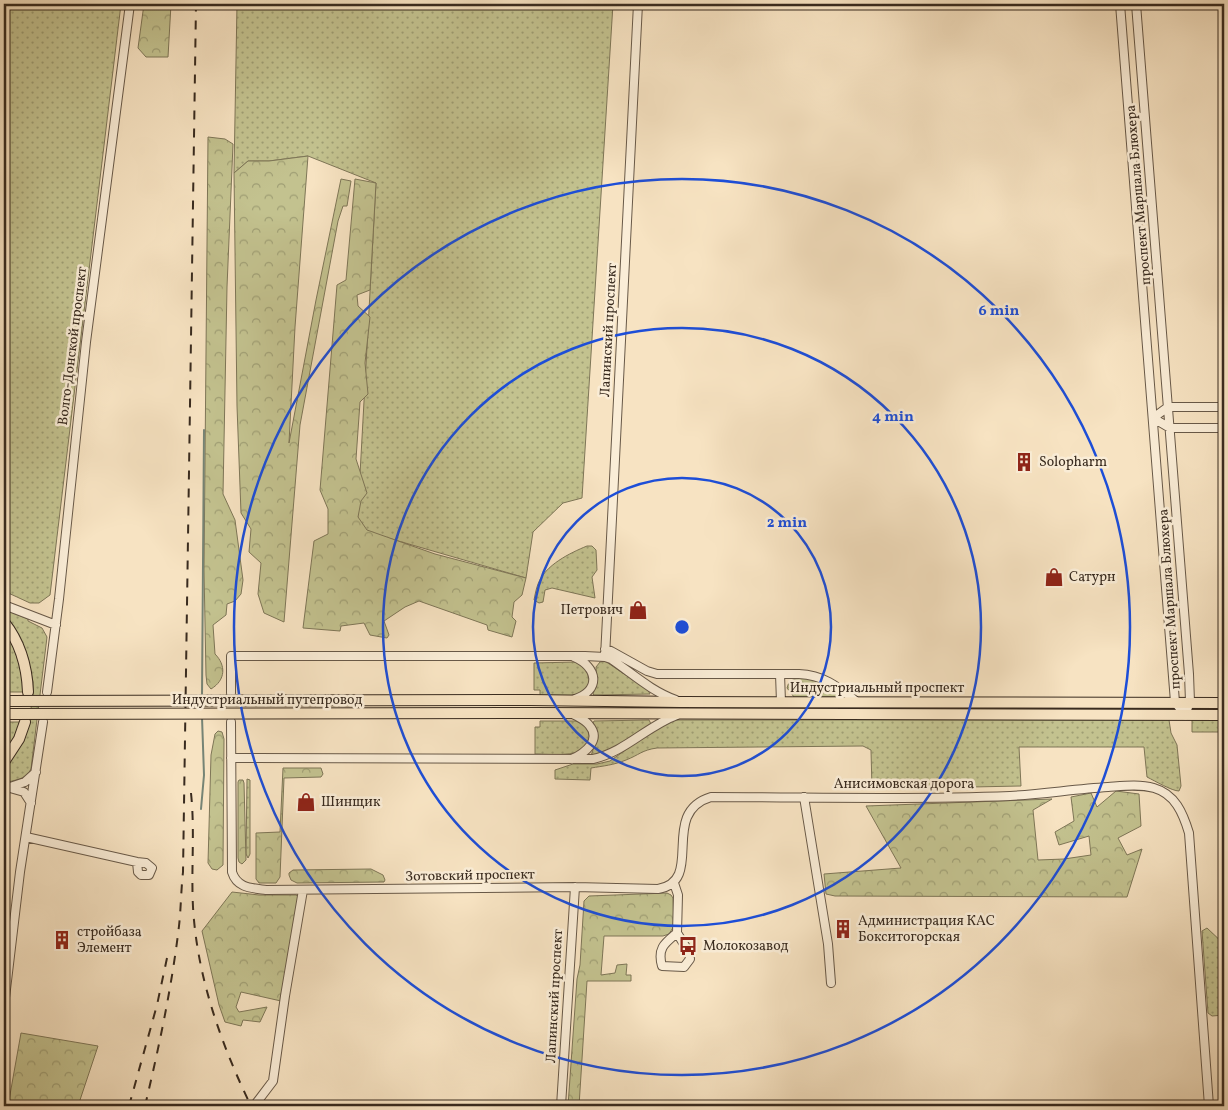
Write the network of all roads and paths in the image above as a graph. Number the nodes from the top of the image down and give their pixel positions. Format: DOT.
graph roads {
  1 [pos="130,4"];
  2 [pos="638,4"];
  3 [pos="1120,4"];
  4 [pos="1136,4"];
  5 [pos="1224,406"];
  6 [pos="1168,407"];
  7 [pos="1153,418"];
  8 [pos="1170,428"];
  9 [pos="1224,428"];
  10 [pos="4,605"];
  11 [pos="4,622"];
  12 [pos="56,625"];
  13 [pos="605,653"];
  14 [pos="572,656"];
  15 [pos="780,674"];
  16 [pos="28,692"];
  17 [pos="47,692"];
  18 [pos="231,692"];
  19 [pos="4,700"];
  20 [pos="530,700"];
  21 [pos="572,700"];
  22 [pos="680,702"];
  23 [pos="781,702"];
  24 [pos="857,702"];
  25 [pos="1175,702"];
  26 [pos="1190,702"];
  27 [pos="1224,702"];
  28 [pos="4,714"];
  29 [pos="531,714"];
  30 [pos="573,714"];
  31 [pos="679,715"];
  32 [pos="1185,715"];
  33 [pos="1224,715"];
  34 [pos="25,722"];
  35 [pos="43,722"];
  36 [pos="231,722"];
  37 [pos="231,758"];
  38 [pos="570,760"];
  39 [pos="4,762"];
  40 [pos="36,772"];
  41 [pos="7,788"];
  42 [pos="804,797"];
  43 [pos="31,803"];
  44 [pos="26,837"];
  45 [pos="136,862"];
  46 [pos="674,883"];
  47 [pos="575,887"];
  48 [pos="303,890"];
  49 [pos="677,933"];
  50 [pos="831,983"];
  51 [pos="4,1006"];
  52 [pos="254,1106"];
  53 [pos="561,1106"];
  54 [pos="1209,1106"];
  1 -- 12 [label="street, Волго-Донской проспект"];
  2 -- 13 [label="street, Лапинский проспект"];
  3 -- 7 [label="street, проспект Маршала Блюхера"];
  4 -- 6 [label="street, проспект Маршала Блюхера"];
  5 -- 6 [label="street"];
  6 -- 7 [label="street"];
  6 -- 8 [label="street, проспект Маршала Блюхера"];
  7 -- 8 [label="street"];
  7 -- 25 [label="street, проспект Маршала Блюхера"];
  8 -- 9 [label="street"];
  8 -- 26 [label="street, проспект Маршала Блюхера"];
  10 -- 12 [label="street"];
  11 -- 16 [label="main road"];
  12 -- 17 [label="street, Волго-Донской проспект"];
  13 -- 14 [label="street"];
  13 -- 15 [label="street"];
  13 -- 22 [label="street"];
  14 -- 18 [label="street"];
  14 -- 21 [label="street"];
  15 -- 23 [label="street"];
  15 -- 24 [label="street"];
  19 -- 20 [label="main road, Индустриальный путепровод, bridge"];
  20 -- 21 [label="main road, Индустриальный проспект"];
  21 -- 22 [label="main road, Индустриальный проспект"];
  22 -- 23 [label="main road, Индустриальный проспект"];
  23 -- 24 [label="main road, Индустриальный проспект"];
  24 -- 25 [label="main road, Индустриальный проспект"];
  25 -- 26 [label="main road, Индустриальный проспект"];
  25 -- 32 [label="street, проспект Маршала Блюхера"];
  26 -- 27 [label="main road, Индустриальный проспект"];
  26 -- 32 [label="street, проспект Маршала Блюхера"];
  28 -- 29 [label="main road, Индустриальный путепровод, bridge"];
  29 -- 30 [label="main road, Индустриальный проспект"];
  30 -- 31 [label="main road, Индустриальный проспект"];
  30 -- 38 [label="street"];
  31 -- 32 [label="main road, Индустриальный проспект"];
  31 -- 38 [label="street"];
  32 -- 33 [label="main road, Индустриальный проспект"];
  34 -- 39 [label="main road"];
  35 -- 40 [label="street"];
  36 -- 37 [label="street"];
  37 -- 38 [label="street"];
  37 -- 48 [label="street, Зотовский проспект"];
  40 -- 41 [label="street"];
  40 -- 43 [label="street"];
  41 -- 43 [label="street"];
  42 -- 46 [label="street, Анисимовская дорога"];
  42 -- 50 [label="street"];
  42 -- 54 [label="street, Анисимовская дорога"];
  43 -- 44 [label="street"];
  44 -- 45 [label="street"];
  44 -- 51 [label="street"];
  46 -- 47 [label="street, Зотовский проспект"];
  46 -- 49 [label="street"];
  47 -- 48 [label="street, Зотовский проспект"];
  47 -- 53 [label="street, Лапинский проспект"];
  48 -- 52 [label="street"];
  49 -- 49 [label="street"];
}
